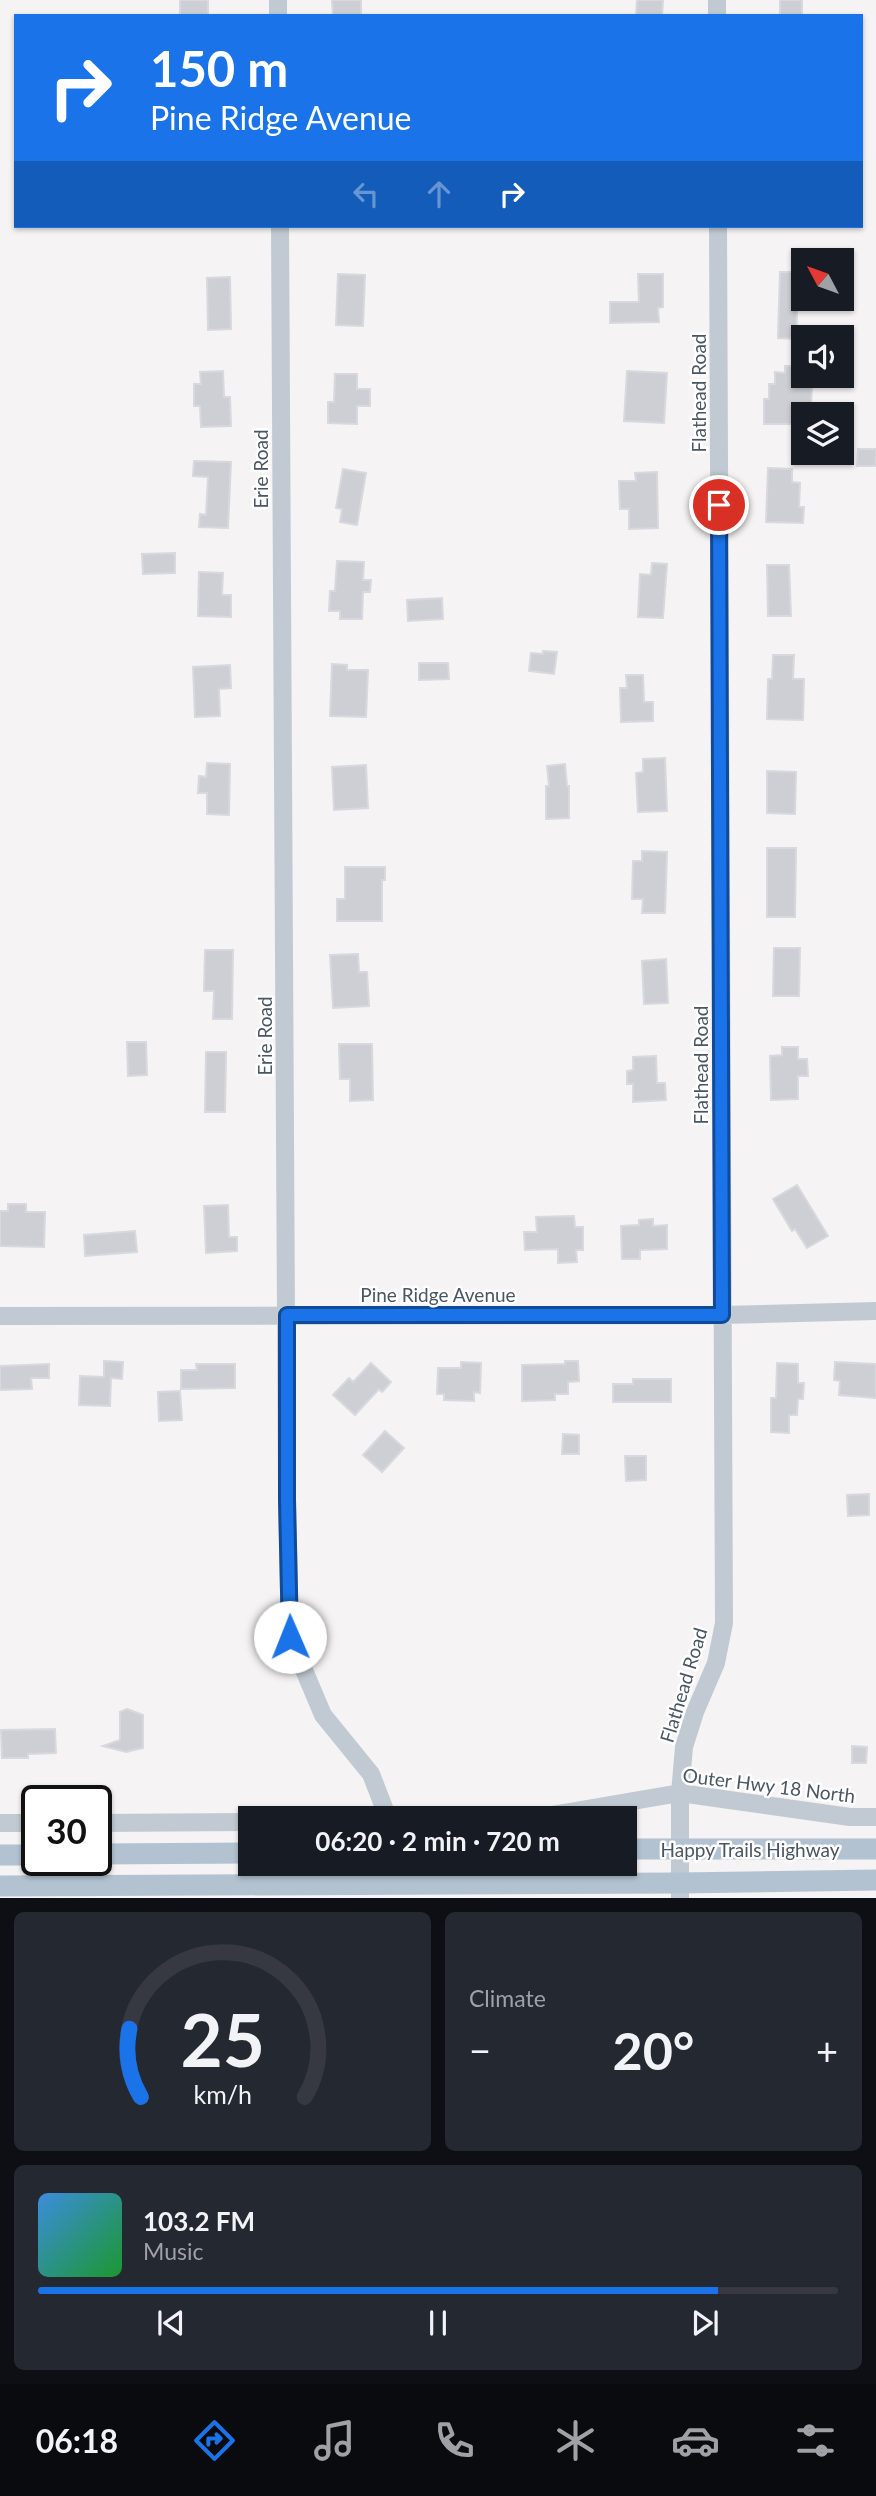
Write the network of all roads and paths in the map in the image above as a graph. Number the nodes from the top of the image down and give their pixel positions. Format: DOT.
graph roads {
  1 [pos="279,228"];
  2 [pos="718,228"];
  3 [pos="876,1311"];
  4 [pos="287,1315"];
  5 [pos="722,1315"];
  6 [pos="0,1316"];
  7 [pos="680,1793"];
  8 [pos="383,1806"];
  9 [pos="604,1806"];
  10 [pos="876,1817"];
  11 [pos="238,1822"];
  12 [pos="0,1823"];
  13 [pos="21,1823"];
  14 [pos="112,1823"];
  15 [pos="681,1847"];
  16 [pos="637,1849"];
  17 [pos="876,1849"];
  18 [pos="238,1853"];
  19 [pos="21,1854"];
  20 [pos="112,1854"];
  21 [pos="0,1855"];
  22 [pos="876,1880"];
  23 [pos="0,1886"];
  24 [pos="680,1890"];
  1 -- 4 [label="street, Erie Road"];
  2 -- 5 [label="street, Flathead Road"];
  3 -- 5 [label="street, Pine Ridge Avenue"];
  4 -- 5 [label="street, Pine Ridge Avenue"];
  4 -- 6 [label="street, Pine Ridge Avenue"];
  4 -- 8 [label="street, Erie Road"];
  5 -- 7 [label="street, Flathead Road"];
  7 -- 9 [label="street, Outer Hwy 18 North"];
  7 -- 10 [label="street, Outer Hwy 18 North"];
  7 -- 15 [label="street, Flathead Road"];
  11 -- 14 [label="street"];
  12 -- 13 [label="street"];
  15 -- 16 [label="main road, Happy Trails Highway"];
  15 -- 17 [label="main road, Happy Trails Highway"];
  15 -- 24 [label="street, Flathead Road"];
  18 -- 20 [label="main road"];
  19 -- 21 [label="main road"];
  22 -- 24 [label="main road, Happy Trails Highway"];
  23 -- 24 [label="main road, Happy Trails Highway"];
}
